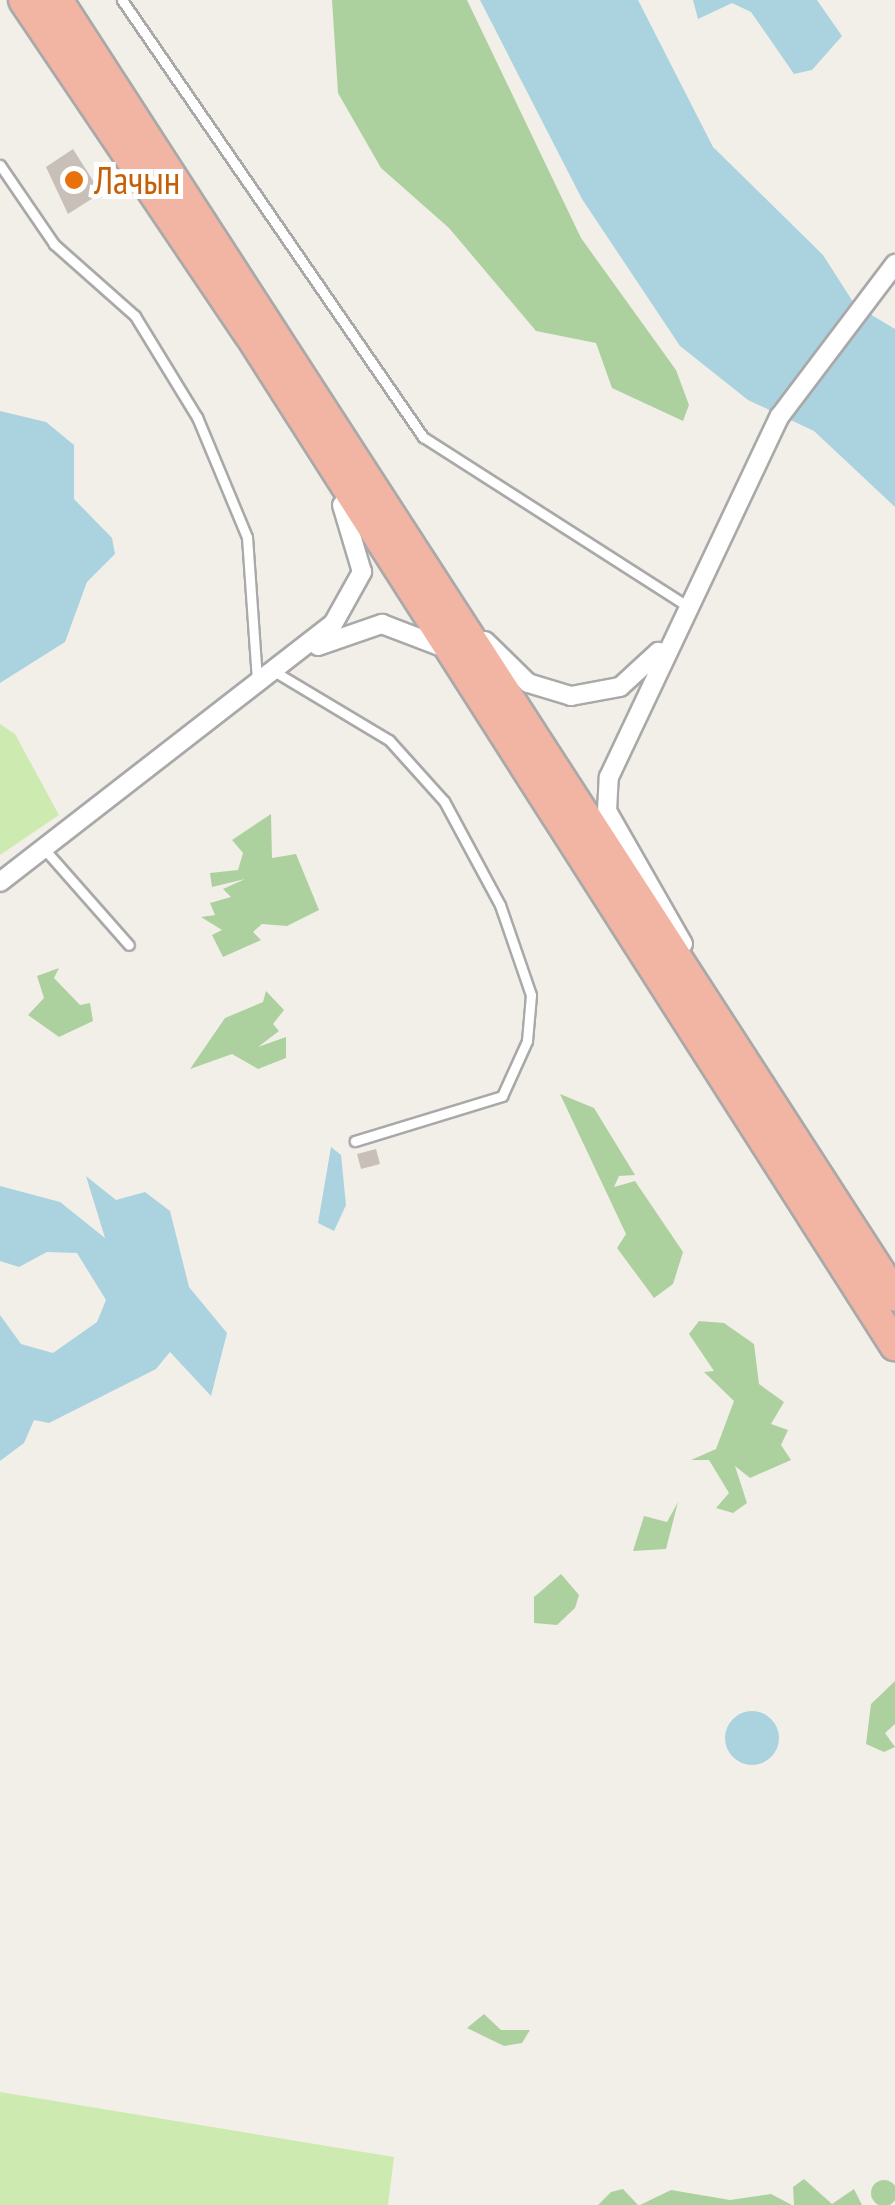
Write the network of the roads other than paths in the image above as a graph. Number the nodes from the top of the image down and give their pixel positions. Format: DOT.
graph roads {
  1 [pos="24,0"];
  2 [pos="57,0"];
  3 [pos="122,0"];
  4 [pos="0,165"];
  5 [pos="895,264"];
  6 [pos="248,334"];
  7 [pos="691,608"];
  8 [pos="456,610"];
  9 [pos="680,624"];
  10 [pos="300,655"];
  11 [pos="277,673"];
  12 [pos="468,676"];
  13 [pos="258,688"];
  14 [pos="46,851"];
  15 [pos="0,882"];
  16 [pos="128,944"];
  17 [pos="765,1093"];
  18 [pos="355,1141"];
  19 [pos="895,1296"];
  20 [pos="895,1345"];
  1 -- 6 [label="highway"];
  2 -- 8 [label="highway"];
  3 -- 7 [label="lane"];
  4 -- 13 [label="lane"];
  5 -- 7 [label="street"];
  6 -- 10 [label="street"];
  6 -- 12 [label="highway"];
  7 -- 9 [label="street"];
  8 -- 9 [label="street"];
  8 -- 17 [label="highway"];
  9 -- 17 [label="street"];
  10 -- 11 [label="street"];
  10 -- 12 [label="street"];
  11 -- 13 [label="street"];
  11 -- 18 [label="lane"];
  12 -- 20 [label="highway"];
  13 -- 14 [label="street"];
  14 -- 15 [label="street"];
  14 -- 16 [label="lane"];
  17 -- 19 [label="highway"];
}
